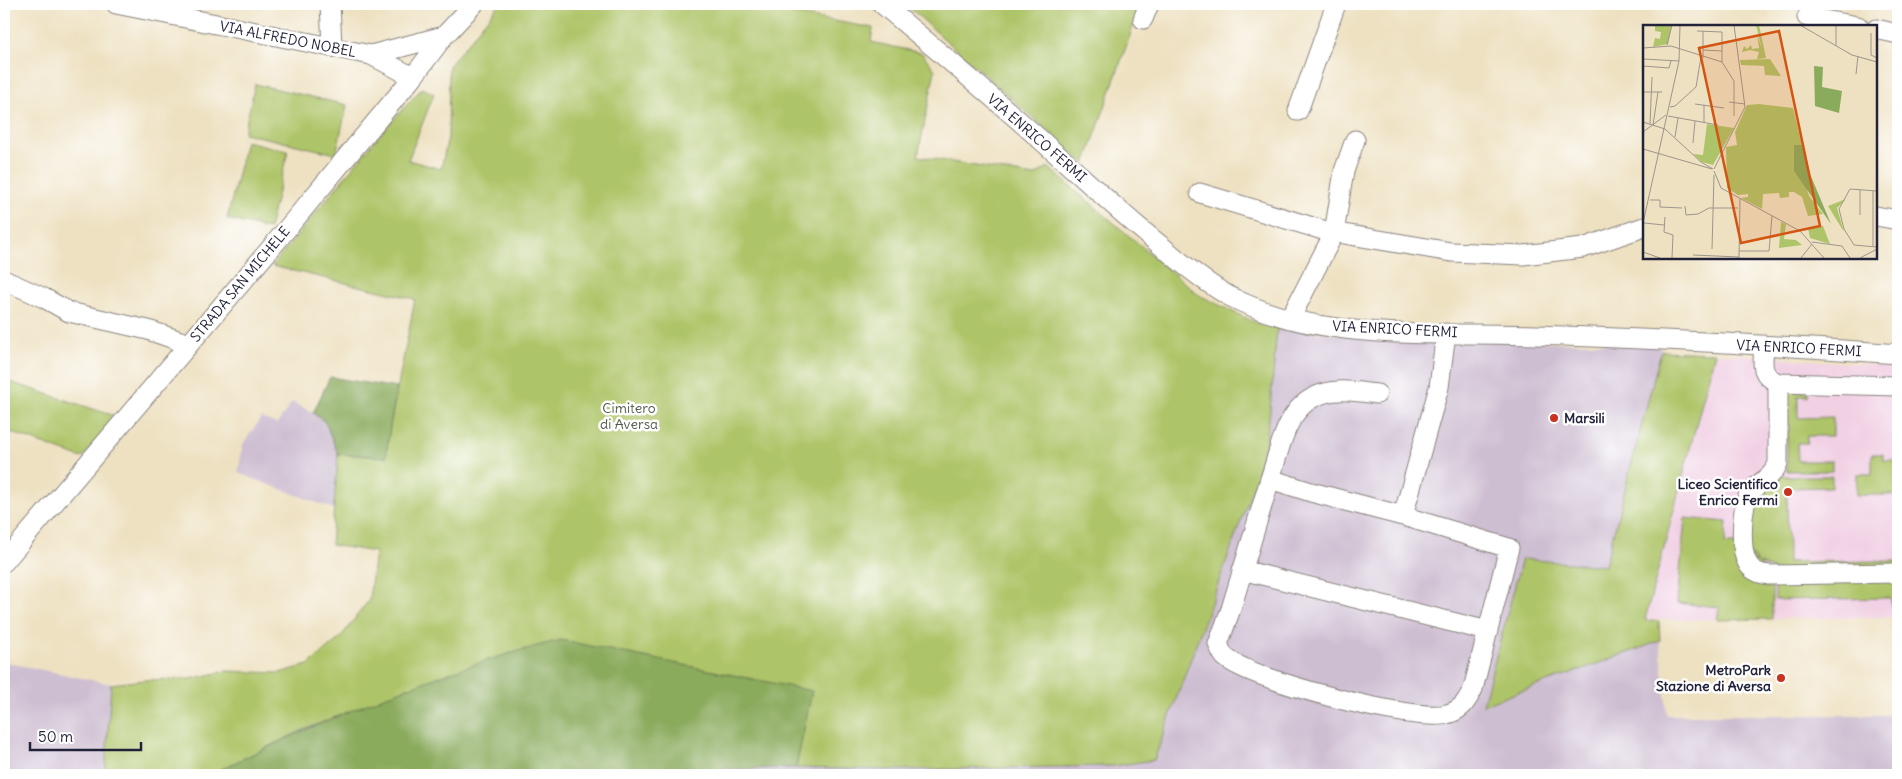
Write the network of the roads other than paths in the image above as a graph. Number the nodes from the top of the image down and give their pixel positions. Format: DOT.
graph roads {
  1 [pos="116,4"];
  2 [pos="330,4"];
  3 [pos="474,4"];
  4 [pos="882,4"];
  5 [pos="1336,4"];
  6 [pos="1808,16"];
  7 [pos="1853,25"];
  8 [pos="444,36"];
  9 [pos="332,47"];
  10 [pos="372,55"];
  11 [pos="412,77"];
  12 [pos="1298,111"];
  13 [pos="1355,140"];
  14 [pos="1200,193"];
  15 [pos="1877,216"];
  16 [pos="1898,220"];
  17 [pos="1643,227"];
  18 [pos="1334,233"];
  19 [pos="4,280"];
  20 [pos="1290,319"];
  21 [pos="1446,333"];
  22 [pos="189,344"];
  23 [pos="1764,345"];
  24 [pos="1879,352"];
  25 [pos="1898,354"];
  26 [pos="1778,383"];
  27 [pos="1878,385"];
  28 [pos="1898,386"];
  29 [pos="1377,394"];
  30 [pos="1270,479"];
  31 [pos="1403,516"];
  32 [pos="4,562"];
  33 [pos="1242,570"];
  34 [pos="1898,573"];
  35 [pos="1488,631"];
  1 -- 9 [label="street, VIA ALFREDO NOBEL"];
  2 -- 9 [label="street"];
  3 -- 8 [label="street, STRADA SAN MICHELE"];
  4 -- 20 [label="street, VIA ENRICO FERMI"];
  5 -- 12 [label="street"];
  6 -- 7 [label="street"];
  8 -- 10 [label="street, VIA ALFREDO NOBEL"];
  8 -- 11 [label="street, STRADA SAN MICHELE"];
  9 -- 10 [label="street, VIA ALFREDO NOBEL"];
  10 -- 11 [label="street, VIA ALFREDO NOBEL"];
  11 -- 22 [label="street, STRADA SAN MICHELE"];
  13 -- 18 [label="street"];
  14 -- 18 [label="street"];
  15 -- 16 [label="street"];
  17 -- 18 [label="street"];
  18 -- 20 [label="street"];
  19 -- 22 [label="street"];
  20 -- 21 [label="street, VIA ENRICO FERMI"];
  21 -- 23 [label="street, VIA ENRICO FERMI"];
  21 -- 31 [label="street"];
  22 -- 32 [label="street, STRADA SAN MICHELE"];
  23 -- 24 [label="street, VIA ENRICO FERMI"];
  23 -- 26 [label="street"];
  24 -- 25 [label="street, VIA ENRICO FERMI"];
  24 -- 27 [label="street"];
  26 -- 27 [label="street"];
  26 -- 34 [label="street"];
  27 -- 28 [label="street"];
  29 -- 30 [label="street"];
  30 -- 31 [label="street"];
  30 -- 33 [label="street"];
  31 -- 35 [label="street"];
  33 -- 35 [label="street"];
  33 -- 35 [label="street"];
}
